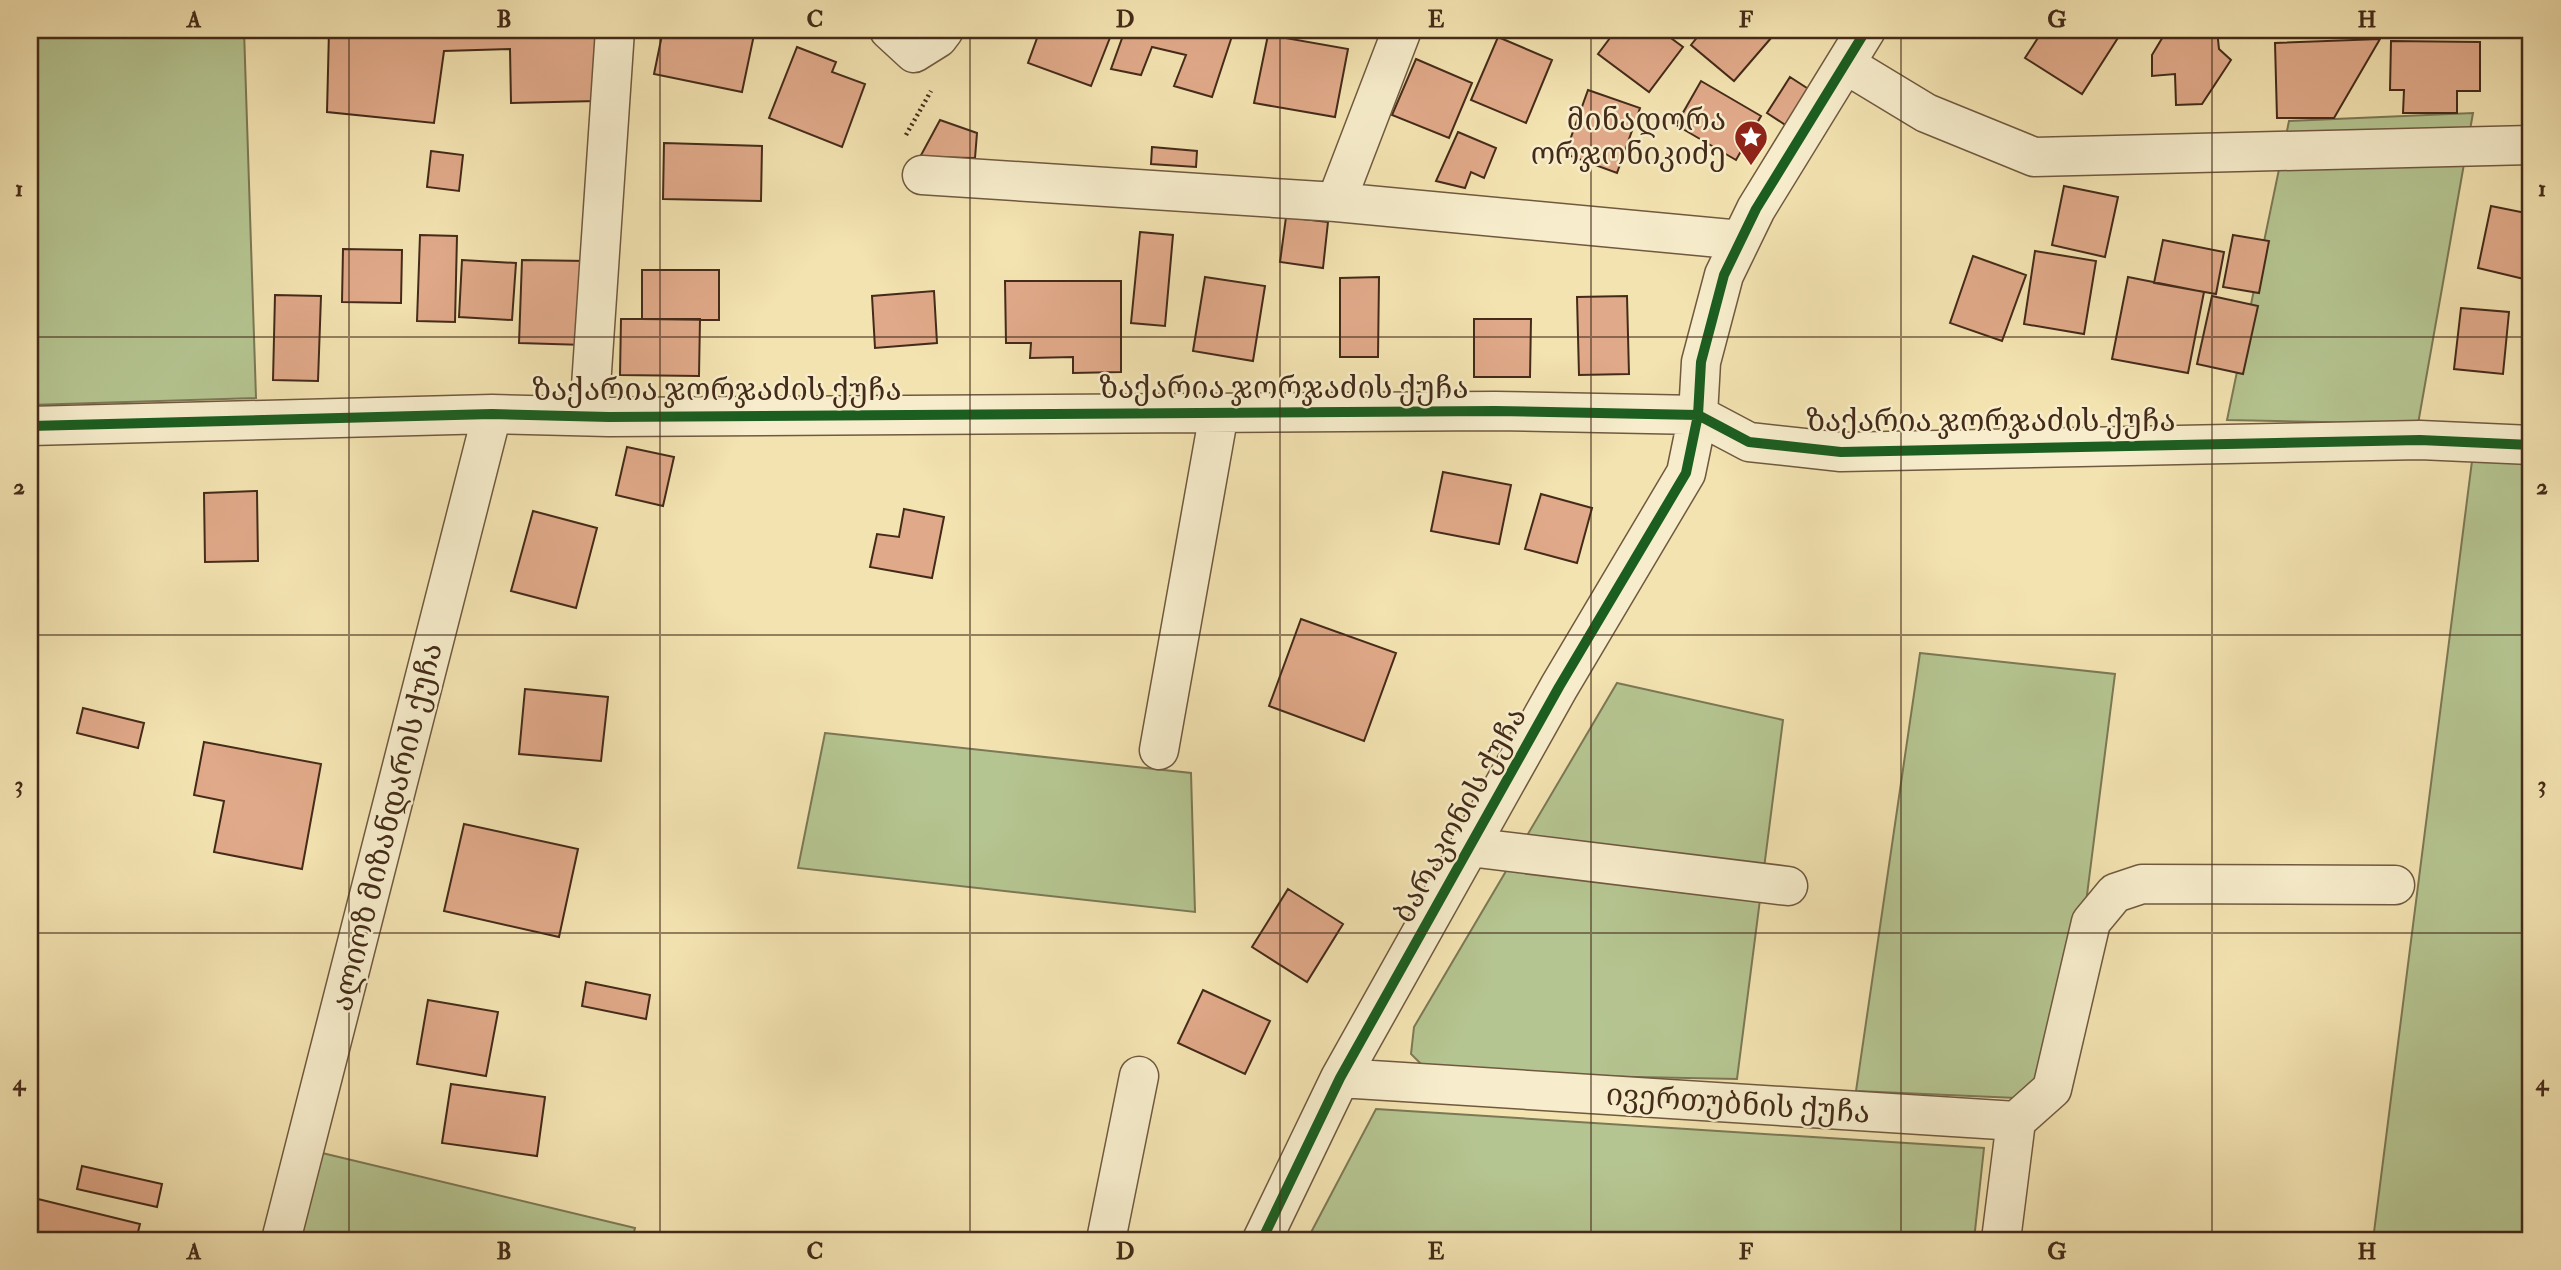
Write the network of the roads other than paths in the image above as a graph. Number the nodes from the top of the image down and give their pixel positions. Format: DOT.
graph roads {
  1 [pos="615,30"];
  2 [pos="944,30"];
  3 [pos="1402,30"];
  4 [pos="1866,30"];
  5 [pos="901,41"];
  6 [pos="1845,64"];
  7 [pos="2531,145"];
  8 [pos="922,175"];
  9 [pos="1336,202"];
  10 [pos="1741,240"];
  11 [pos="1219,413"];
  12 [pos="492,414"];
  13 [pos="1698,415"];
  14 [pos="589,416"];
  15 [pos="30,426"];
  16 [pos="2531,445"];
  17 [pos="1159,750"];
  18 [pos="1469,847"];
  19 [pos="1788,886"];
  20 [pos="2395,886"];
  21 [pos="1139,1076"];
  22 [pos="1340,1078"];
  23 [pos="2016,1121"];
  24 [pos="281,1240"];
  25 [pos="1107,1240"];
  26 [pos="1262,1240"];
  27 [pos="2001,1240"];
  1 -- 14 [label="street"];
  2 -- 5 [label="street"];
  3 -- 9 [label="street"];
  4 -- 6 [label="street, ბარაკონის ქუჩა"];
  6 -- 7 [label="street"];
  6 -- 10 [label="street, ბარაკონის ქუჩა"];
  8 -- 9 [label="street"];
  9 -- 10 [label="street"];
  10 -- 13 [label="street, ბარაკონის ქუჩა"];
  11 -- 13 [label="street, ზაქარია ჯორჯაძის ქუჩა"];
  11 -- 14 [label="street, ზაქარია ჯორჯაძის ქუჩა"];
  11 -- 17 [label="street"];
  12 -- 14 [label="street, ზაქარია ჯორჯაძის ქუჩა"];
  12 -- 15 [label="street, ზაქარია ჯორჯაძის ქუჩა"];
  12 -- 24 [label="street, ალიოზ მიზანდარის ქუჩა"];
  13 -- 16 [label="street, ზაქარია ჯორჯაძის ქუჩა"];
  13 -- 18 [label="street, ბარაკონის ქუჩა"];
  18 -- 19 [label="street"];
  18 -- 22 [label="street, ბარაკონის ქუჩა"];
  20 -- 23 [label="street"];
  21 -- 25 [label="street"];
  22 -- 23 [label="street, ივერთუბნის ქუჩა"];
  22 -- 26 [label="street, ბარაკონის ქუჩა"];
  23 -- 27 [label="street"];
}
